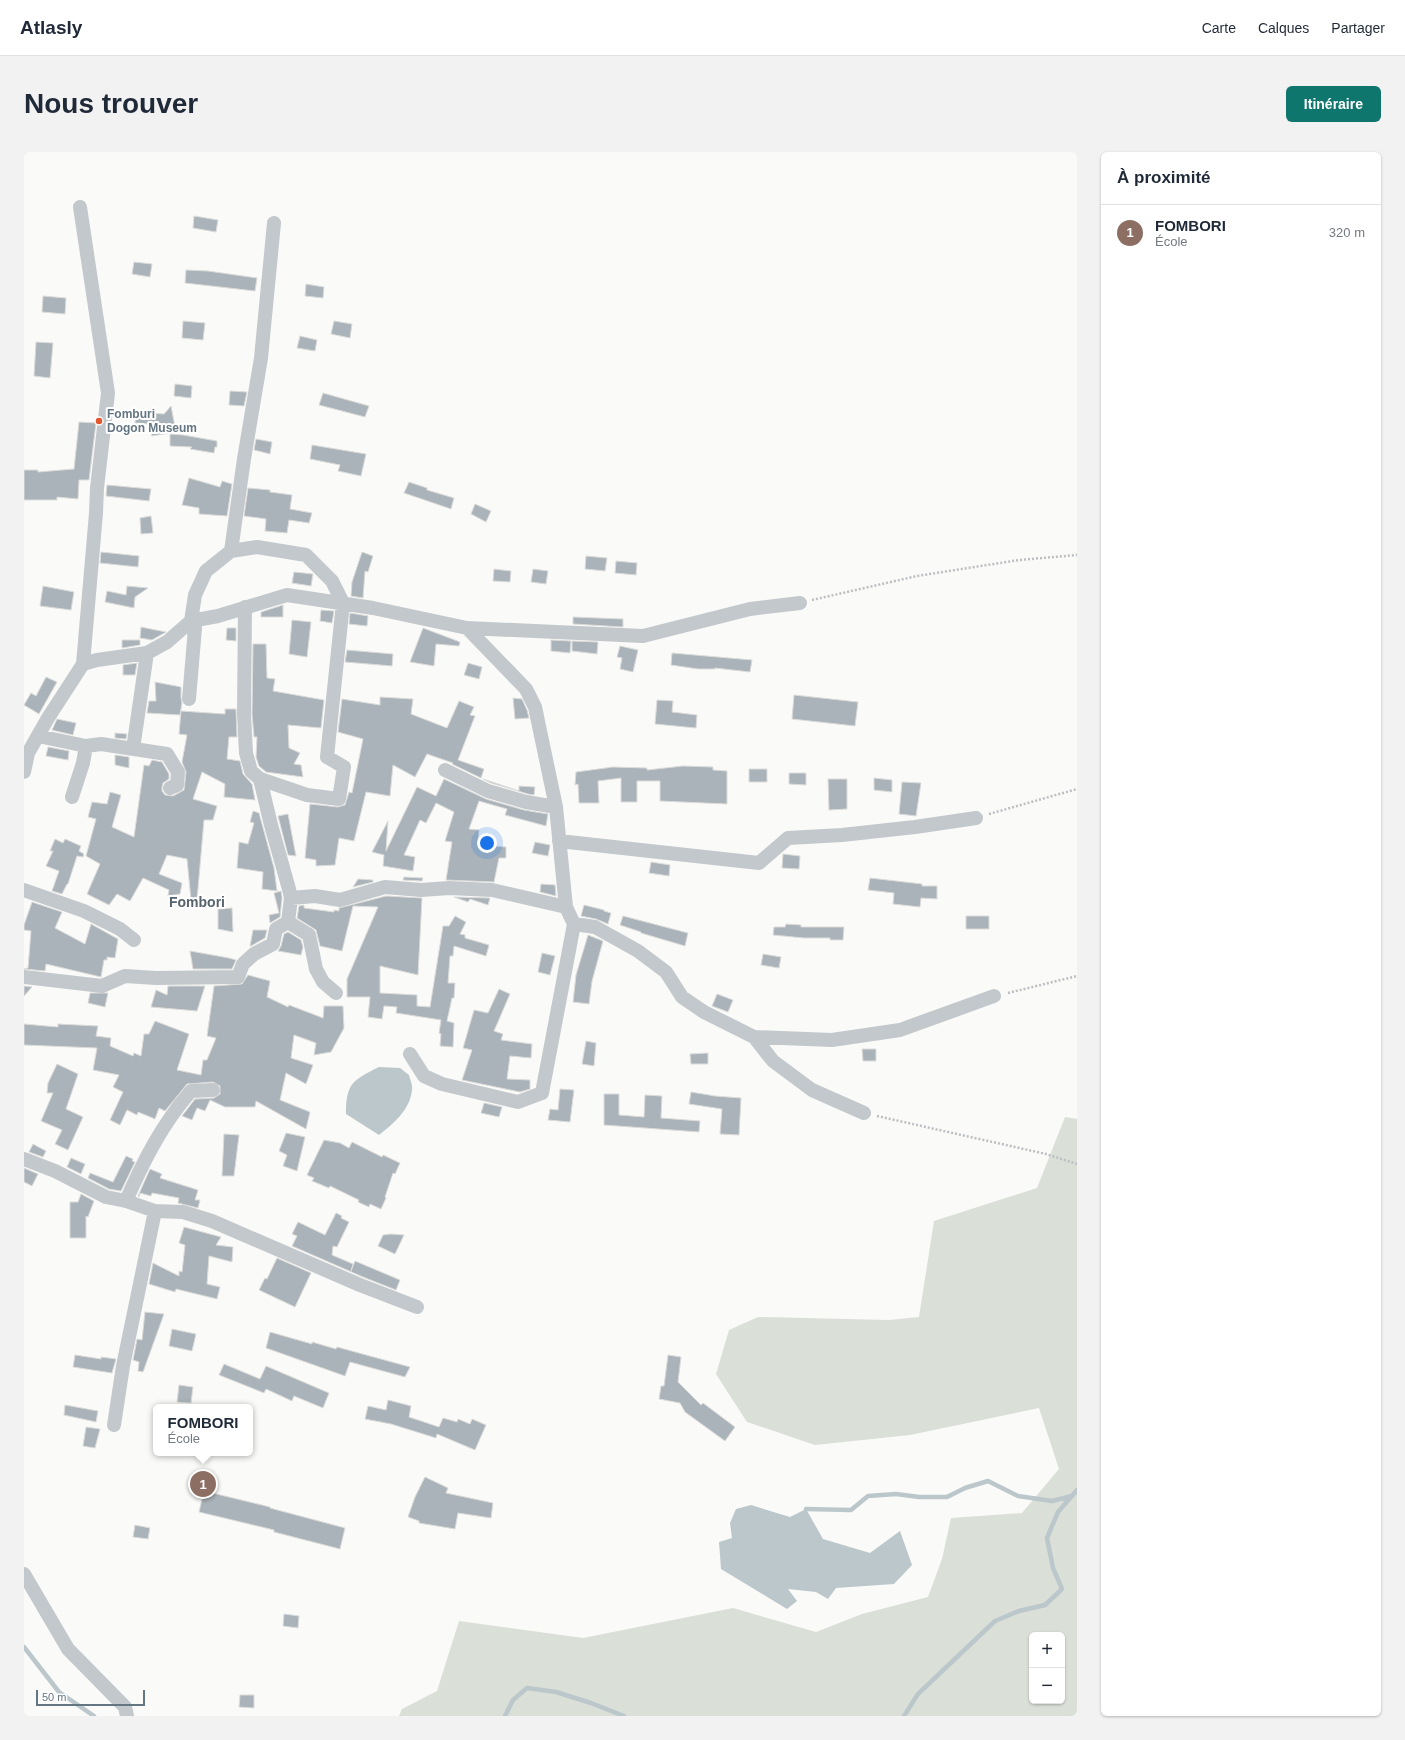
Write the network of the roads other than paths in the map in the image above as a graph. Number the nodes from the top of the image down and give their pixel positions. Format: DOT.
graph roads {
  1 [pos="80,208"];
  2 [pos="274,223"];
  3 [pos="231,551"];
  4 [pos="343,603"];
  5 [pos="800,603"];
  6 [pos="245,607"];
  7 [pos="191,621"];
  8 [pos="466,628"];
  9 [pos="147,653"];
  10 [pos="83,664"];
  11 [pos="189,699"];
  12 [pos="38,736"];
  13 [pos="86,746"];
  14 [pos="133,748"];
  15 [pos="445,770"];
  16 [pos="24,771"];
  17 [pos="260,778"];
  18 [pos="170,788"];
  19 [pos="72,796"];
  20 [pos="556,806"];
  21 [pos="976,818"];
  22 [pos="559,841"];
  23 [pos="24,890"];
  24 [pos="291,898"];
  25 [pos="566,907"];
  26 [pos="288,922"];
  27 [pos="574,924"];
  28 [pos="134,940"];
  29 [pos="24,978"];
  30 [pos="336,994"];
  31 [pos="994,996"];
  32 [pos="754,1037"];
  33 [pos="410,1054"];
  34 [pos="213,1090"];
  35 [pos="864,1114"];
  36 [pos="24,1159"];
  37 [pos="126,1201"];
  38 [pos="154,1210"];
  39 [pos="417,1307"];
  40 [pos="114,1425"];
  41 [pos="24,1574"];
  42 [pos="124,1713"];
  1 -- 10 [label="street"];
  2 -- 3 [label="street"];
  3 -- 4 [label="street"];
  3 -- 7 [label="street"];
  4 -- 6 [label="street"];
  4 -- 8 [label="street"];
  4 -- 17 [label="street"];
  5 -- 8 [label="street"];
  6 -- 7 [label="street"];
  6 -- 17 [label="street"];
  7 -- 9 [label="street"];
  7 -- 11 [label="street"];
  8 -- 20 [label="street"];
  9 -- 10 [label="street"];
  9 -- 14 [label="street"];
  10 -- 12 [label="street"];
  12 -- 13 [label="street"];
  12 -- 16 [label="street"];
  13 -- 14 [label="street"];
  13 -- 19 [label="street"];
  14 -- 18 [label="street"];
  15 -- 20 [label="street"];
  17 -- 24 [label="street"];
  20 -- 22 [label="street"];
  21 -- 22 [label="street"];
  22 -- 25 [label="street"];
  23 -- 28 [label="street"];
  24 -- 25 [label="street"];
  24 -- 26 [label="street"];
  25 -- 27 [label="street"];
  26 -- 29 [label="street"];
  26 -- 30 [label="street"];
  27 -- 32 [label="street"];
  27 -- 33 [label="street"];
  31 -- 32 [label="street"];
  32 -- 35 [label="street"];
  34 -- 37 [label="street"];
  36 -- 37 [label="street"];
  37 -- 38 [label="street"];
  38 -- 39 [label="street"];
  38 -- 40 [label="street"];
  41 -- 42 [label="street"];
}
